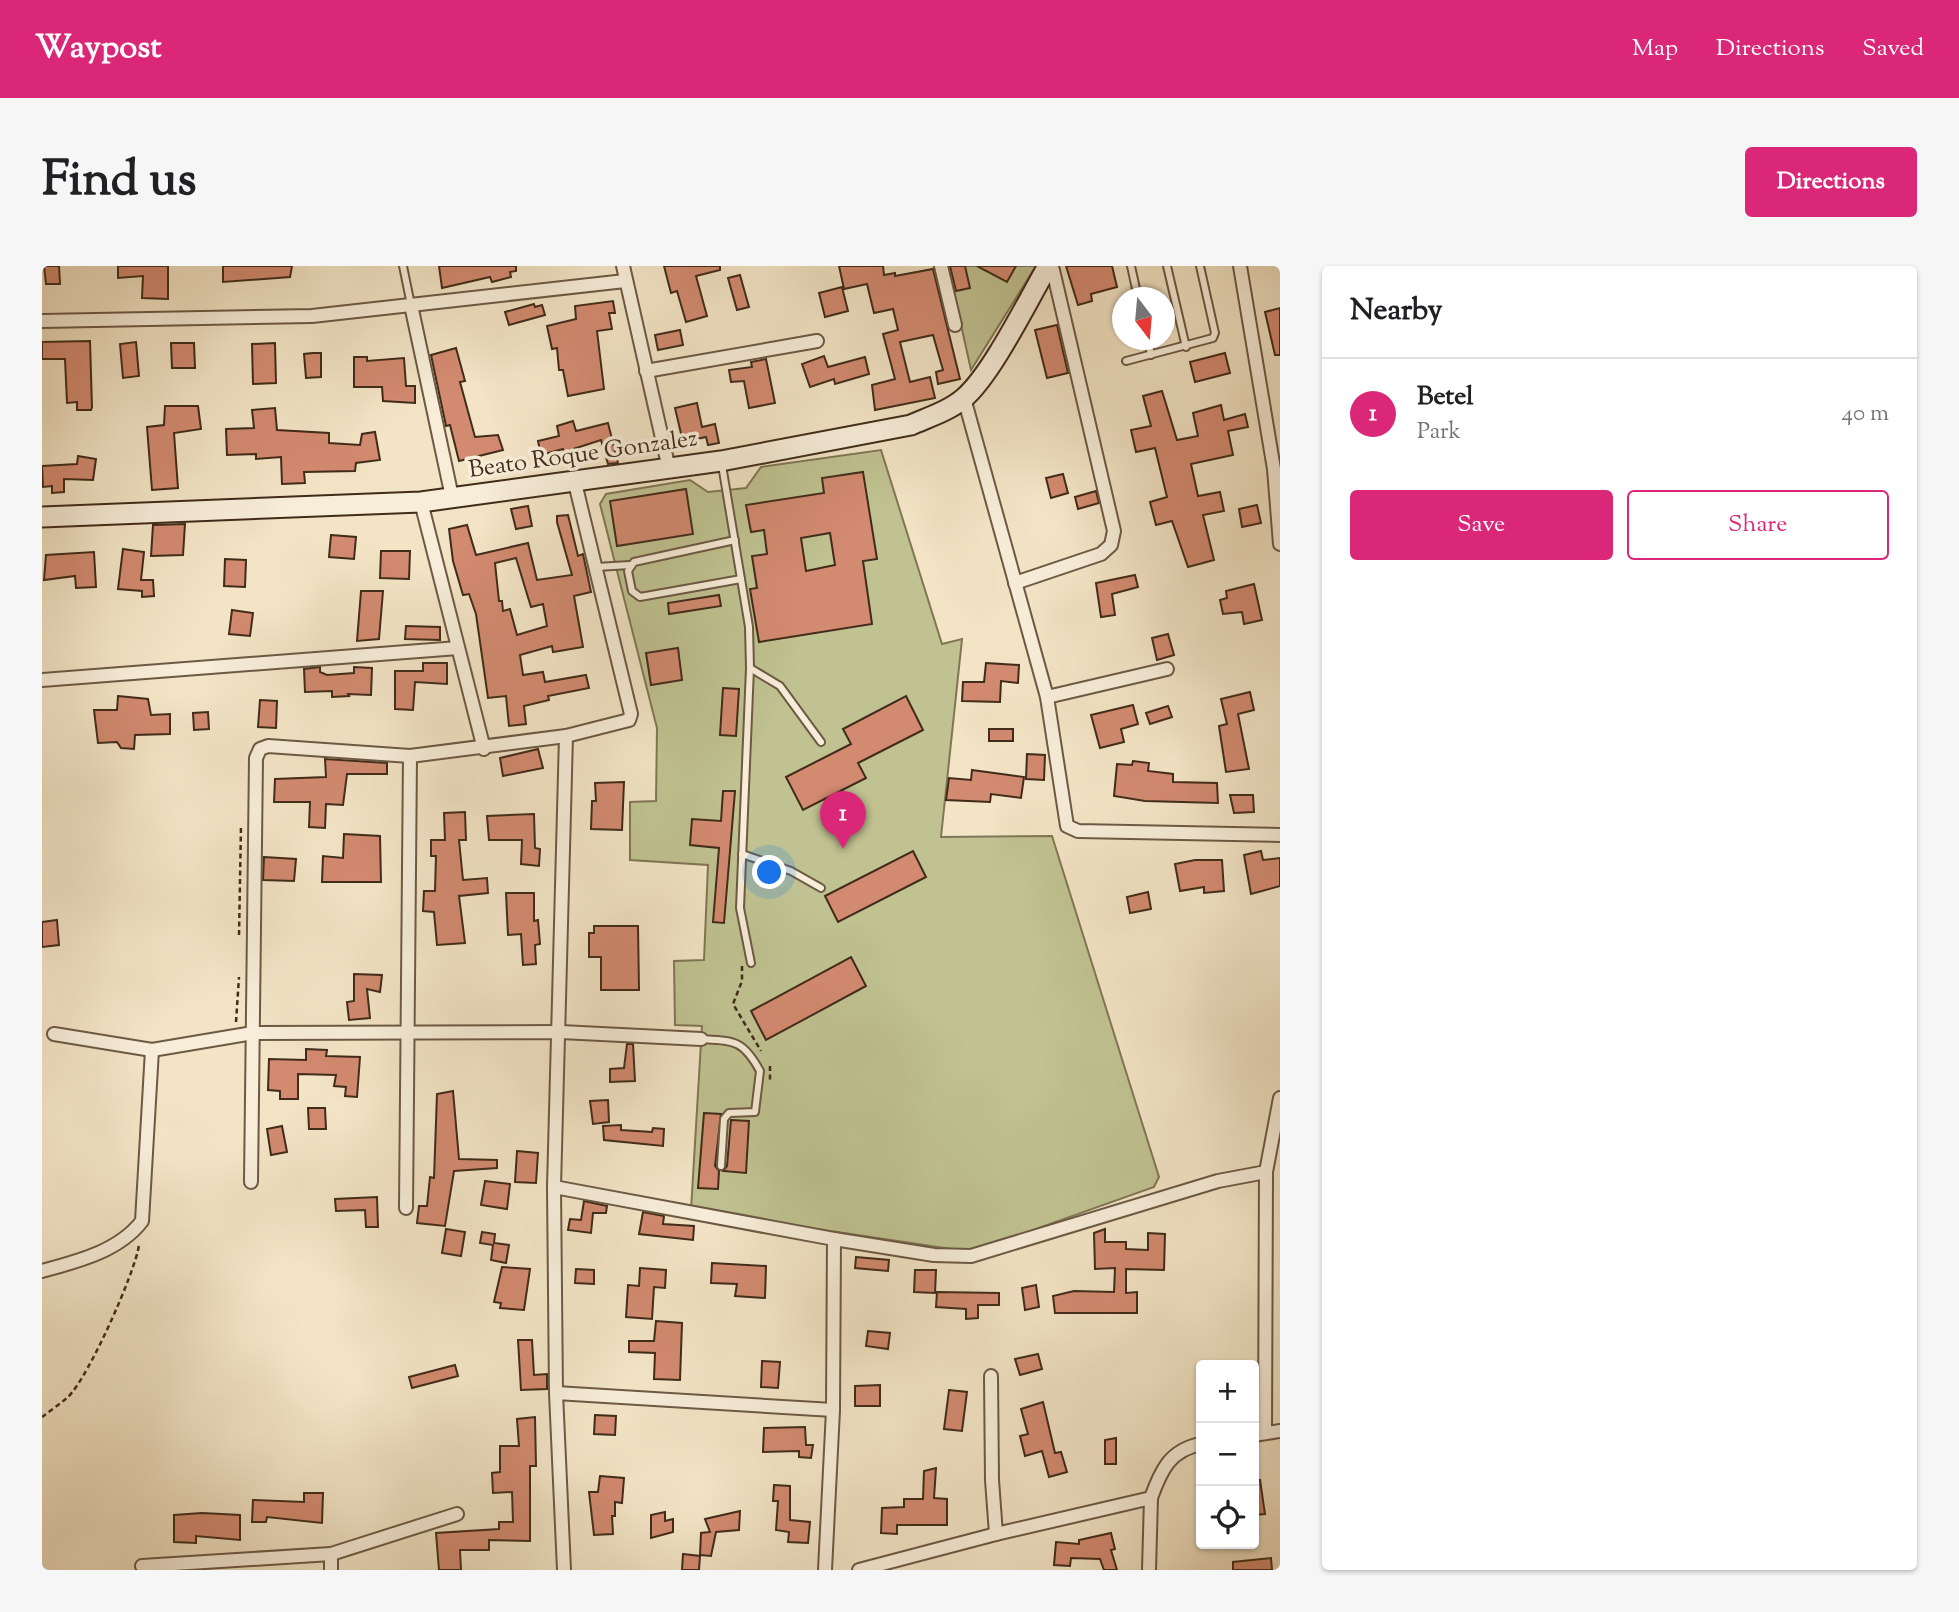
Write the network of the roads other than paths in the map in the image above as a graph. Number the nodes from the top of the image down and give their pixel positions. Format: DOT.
graph roads {
  1 [pos="402,266"];
  2 [pos="623,266"];
  3 [pos="940,266"];
  4 [pos="1050,266"];
  5 [pos="1131,266"];
  6 [pos="1167,266"];
  7 [pos="1200,266"];
  8 [pos="1240,266"];
  9 [pos="625,281"];
  10 [pos="1136,287"];
  11 [pos="411,306"];
  12 [pos="42,321"];
  13 [pos="955,325"];
  14 [pos="817,341"];
  15 [pos="1186,347"];
  16 [pos="1150,350"];
  17 [pos="1151,355"];
  18 [pos="1126,361"];
  19 [pos="646,371"];
  20 [pos="964,398"];
  21 [pos="721,461"];
  22 [pos="669,469"];
  23 [pos="1277,469"];
  24 [pos="575,483"];
  25 [pos="452,497"];
  26 [pos="421,502"];
  27 [pos="42,517"];
  28 [pos="735,540"];
  29 [pos="1280,544"];
  30 [pos="630,565"];
  31 [pos="596,567"];
  32 [pos="741,579"];
  33 [pos="1016,583"];
  34 [pos="457,648"];
  35 [pos="750,667"];
  36 [pos="1167,670"];
  37 [pos="42,680"];
  38 [pos="1047,697"];
  39 [pos="566,736"];
  40 [pos="821,741"];
  41 [pos="484,749"];
  42 [pos="410,756"];
  43 [pos="1280,835"];
  44 [pos="742,854"];
  45 [pos="821,888"];
  46 [pos="751,963"];
  47 [pos="407,1032"];
  48 [pos="561,1032"];
  49 [pos="253,1033"];
  50 [pos="54,1034"];
  51 [pos="701,1039"];
  52 [pos="152,1050"];
  53 [pos="1280,1098"];
  54 [pos="721,1166"];
  55 [pos="1266,1172"];
  56 [pos="251,1182"];
  57 [pos="554,1187"];
  58 [pos="406,1208"];
  59 [pos="834,1238"];
  60 [pos="42,1271"];
  61 [pos="1273,1275"];
  62 [pos="991,1376"];
  63 [pos="556,1393"];
  64 [pos="832,1410"];
  65 [pos="1280,1431"];
  66 [pos="1259,1434"];
  67 [pos="1196,1446"];
  68 [pos="1151,1498"];
  69 [pos="457,1514"];
  70 [pos="996,1534"];
  71 [pos="331,1553"];
  72 [pos="142,1566"];
  73 [pos="331,1570"];
  74 [pos="564,1570"];
  75 [pos="825,1570"];
  76 [pos="859,1570"];
  77 [pos="1149,1570"];
  1 -- 11 [label="lane"];
  2 -- 9 [label="street"];
  3 -- 13 [label="street"];
  4 -- 20 [label="street, Beato Roque Gonzalez"];
  4 -- 33 [label="street"];
  5 -- 10 [label="lane"];
  6 -- 15 [label="lane"];
  7 -- 15 [label="lane"];
  8 -- 23 [label="street"];
  9 -- 11 [label="street"];
  9 -- 19 [label="street"];
  11 -- 12 [label="street"];
  11 -- 25 [label="street"];
  14 -- 19 [label="street"];
  15 -- 17 [label="lane"];
  16 -- 17 [label="lane"];
  17 -- 18 [label="lane"];
  19 -- 22 [label="street"];
  20 -- 21 [label="street, Beato Roque Gonzalez"];
  20 -- 33 [label="street"];
  21 -- 22 [label="street, Beato Roque Gonzalez"];
  21 -- 28 [label="lane"];
  22 -- 24 [label="street, Beato Roque Gonzalez"];
  23 -- 29 [label="street"];
  24 -- 25 [label="street, Beato Roque Gonzalez"];
  24 -- 31 [label="street"];
  25 -- 26 [label="street, Beato Roque Gonzalez"];
  26 -- 27 [label="street, Beato Roque Gonzalez"];
  26 -- 34 [label="street"];
  28 -- 30 [label="lane"];
  28 -- 32 [label="lane"];
  30 -- 31 [label="lane"];
  30 -- 32 [label="lane"];
  31 -- 39 [label="street"];
  32 -- 35 [label="lane"];
  33 -- 38 [label="street"];
  34 -- 37 [label="street"];
  34 -- 41 [label="street"];
  35 -- 40 [label="lane"];
  35 -- 44 [label="lane"];
  36 -- 38 [label="street"];
  38 -- 43 [label="street"];
  39 -- 41 [label="street"];
  39 -- 48 [label="street"];
  41 -- 42 [label="street"];
  42 -- 47 [label="street"];
  42 -- 49 [label="street"];
  44 -- 45 [label="lane"];
  44 -- 46 [label="lane"];
  47 -- 48 [label="street"];
  47 -- 49 [label="street"];
  47 -- 58 [label="street"];
  48 -- 51 [label="street"];
  48 -- 57 [label="street"];
  49 -- 52 [label="street"];
  49 -- 56 [label="street"];
  50 -- 52 [label="street"];
  51 -- 54 [label="lane"];
  52 -- 60 [label="street"];
  53 -- 55 [label="street"];
  55 -- 59 [label="street"];
  55 -- 61 [label="street"];
  57 -- 59 [label="street"];
  57 -- 63 [label="street"];
  59 -- 64 [label="street"];
  61 -- 66 [label="street"];
  62 -- 70 [label="street"];
  63 -- 64 [label="street"];
  63 -- 74 [label="street"];
  64 -- 75 [label="street"];
  65 -- 66 [label="street"];
  67 -- 68 [label="street"];
  68 -- 70 [label="street"];
  68 -- 77 [label="street"];
  69 -- 71 [label="street"];
  70 -- 76 [label="street"];
  71 -- 72 [label="street"];
  71 -- 73 [label="street"];
}
